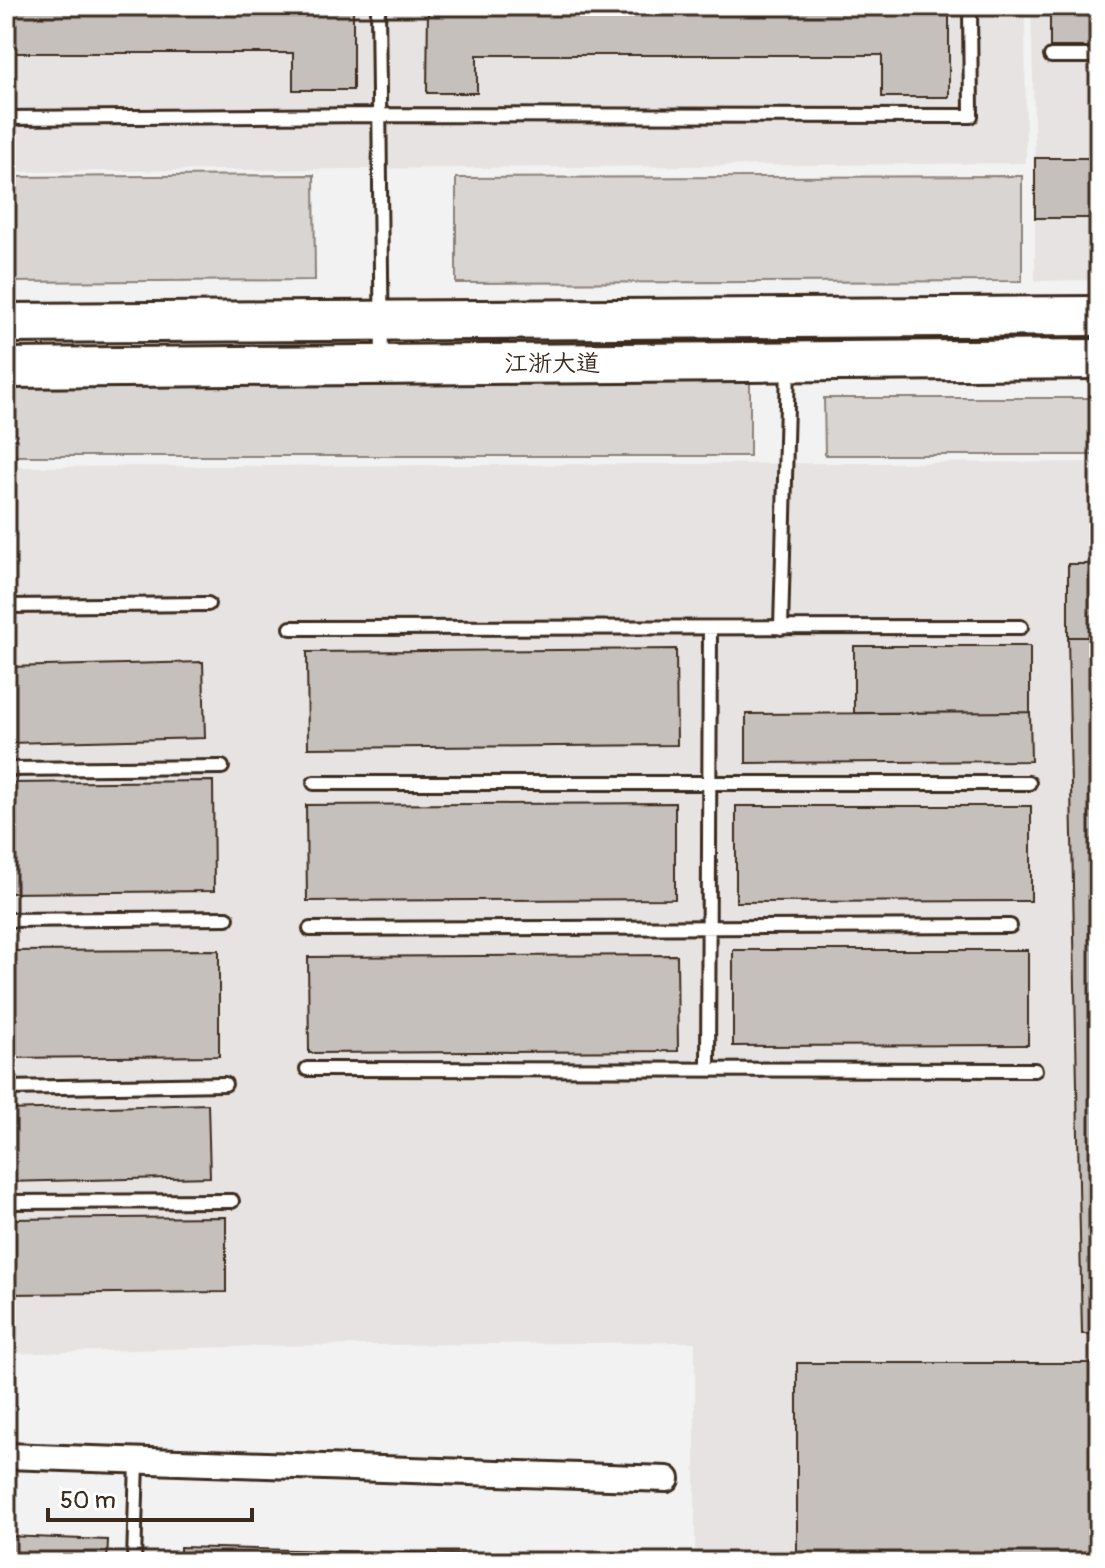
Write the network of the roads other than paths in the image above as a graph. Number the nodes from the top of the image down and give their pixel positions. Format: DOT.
graph roads {
  1 [pos="378,6"];
  2 [pos="970,6"];
  3 [pos="1051,56"];
  4 [pos="1099,56"];
  5 [pos="379,115"];
  6 [pos="6,118"];
  7 [pos="1099,316"];
  8 [pos="382,320"];
  9 [pos="6,323"];
  10 [pos="1099,359"];
  11 [pos="788,362"];
  12 [pos="382,365"];
  13 [pos="6,368"];
  14 [pos="208,604"];
  15 [pos="6,606"];
  16 [pos="1021,627"];
  17 [pos="291,628"];
  18 [pos="710,628"];
  19 [pos="781,628"];
  20 [pos="222,767"];
  21 [pos="6,769"];
  22 [pos="314,783"];
  23 [pos="710,783"];
  24 [pos="1029,783"];
  25 [pos="227,918"];
  26 [pos="6,920"];
  27 [pos="1010,926"];
  28 [pos="709,927"];
  29 [pos="310,929"];
  30 [pos="307,1069"];
  31 [pos="708,1069"];
  32 [pos="1035,1070"];
  33 [pos="225,1084"];
  34 [pos="6,1088"];
  35 [pos="232,1201"];
  36 [pos="6,1202"];
  37 [pos="6,1456"];
  38 [pos="137,1461"];
  39 [pos="667,1479"];
  40 [pos="134,1562"];
  1 -- 5 [label="lane"];
  2 -- 5 [label="lane"];
  3 -- 4 [label="lane"];
  5 -- 6 [label="lane"];
  5 -- 8 [label="lane"];
  7 -- 8 [label="main road, 江浙大道"];
  8 -- 9 [label="main road, 江浙大道"];
  8 -- 12 [label="lane"];
  10 -- 11 [label="main road, 江浙大道"];
  11 -- 12 [label="main road, 江浙大道"];
  11 -- 19 [label="lane"];
  12 -- 13 [label="main road, 江浙大道"];
  14 -- 15 [label="lane"];
  16 -- 19 [label="lane"];
  17 -- 18 [label="lane"];
  18 -- 19 [label="lane"];
  18 -- 23 [label="lane"];
  20 -- 21 [label="lane"];
  22 -- 23 [label="lane"];
  23 -- 24 [label="lane"];
  23 -- 28 [label="lane"];
  25 -- 26 [label="lane"];
  27 -- 28 [label="lane"];
  28 -- 29 [label="lane"];
  28 -- 31 [label="lane"];
  30 -- 31 [label="lane"];
  31 -- 32 [label="lane"];
  33 -- 34 [label="lane"];
  35 -- 36 [label="lane"];
  37 -- 38 [label="street"];
  38 -- 39 [label="street"];
  38 -- 40 [label="lane"];
}
